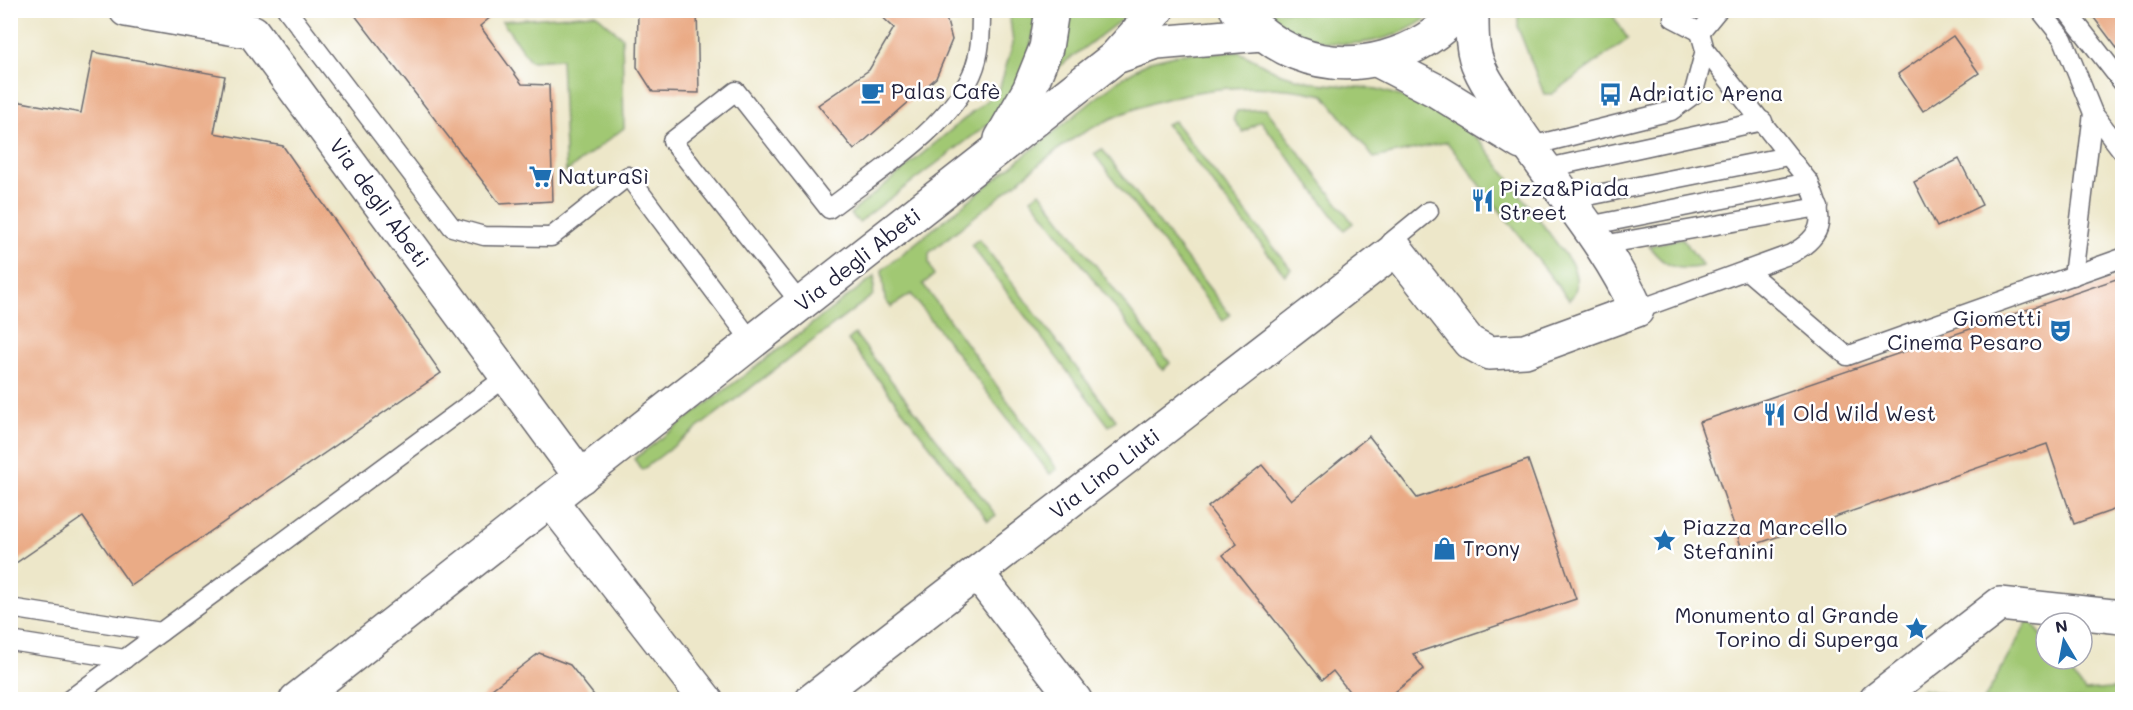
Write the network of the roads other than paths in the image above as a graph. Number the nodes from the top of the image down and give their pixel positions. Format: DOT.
graph roads {
  1 [pos="126,10"];
  2 [pos="287,10"];
  3 [pos="981,10"];
  4 [pos="1052,10"];
  5 [pos="1157,10"];
  6 [pos="1237,10"];
  7 [pos="1460,10"];
  8 [pos="1472,10"];
  9 [pos="1718,10"];
  10 [pos="2040,10"];
  11 [pos="2066,10"];
  12 [pos="1673,18"];
  13 [pos="1700,32"];
  14 [pos="1262,34"];
  15 [pos="1705,50"];
  16 [pos="1114,58"];
  17 [pos="1377,60"];
  18 [pos="2122,82"];
  19 [pos="2093,113"];
  20 [pos="1762,122"];
  21 [pos="2122,151"];
  22 [pos="992,154"];
  23 [pos="1788,156"];
  24 [pos="1535,158"];
  25 [pos="1809,182"];
  26 [pos="1568,200"];
  27 [pos="1819,207"];
  28 [pos="1429,211"];
  29 [pos="1595,235"];
  30 [pos="1394,245"];
  31 [pos="2122,258"];
  32 [pos="1746,270"];
  33 [pos="2073,276"];
  34 [pos="801,304"];
  35 [pos="1637,310"];
  36 [pos="753,343"];
  37 [pos="506,377"];
  38 [pos="581,477"];
  39 [pos="551,501"];
  40 [pos="977,573"];
  41 [pos="10,608"];
  42 [pos="2122,617"];
  43 [pos="161,632"];
  44 [pos="10,641"];
  45 [pos="125,659"];
  46 [pos="69,699"];
  47 [pos="296,699"];
  48 [pos="706,699"];
  49 [pos="812,699"];
  50 [pos="1075,699"];
  51 [pos="1876,699"];
  1 -- 37 [label="street, Via degli Abeti"];
  2 -- 36 [label="lane"];
  3 -- 34 [label="lane"];
  4 -- 22 [label="street, Via degli Abeti"];
  5 -- 16 [label="street, Via degli Abeti"];
  6 -- 14 [label="street"];
  7 -- 17 [label="street"];
  8 -- 24 [label="street"];
  9 -- 13 [label="lane"];
  10 -- 19 [label="lane"];
  11 -- 18 [label="lane"];
  12 -- 13 [label="lane"];
  13 -- 15 [label="lane"];
  14 -- 16 [label="street, Via degli Abeti"];
  14 -- 17 [label="street"];
  15 -- 20 [label="lane"];
  15 -- 24 [label="lane"];
  16 -- 22 [label="street, Via degli Abeti"];
  17 -- 24 [label="street"];
  19 -- 21 [label="lane"];
  19 -- 33 [label="lane"];
  20 -- 23 [label="lane"];
  20 -- 24 [label="lane"];
  22 -- 34 [label="street, Via degli Abeti"];
  23 -- 25 [label="lane"];
  23 -- 26 [label="lane"];
  24 -- 26 [label="street"];
  25 -- 27 [label="lane"];
  25 -- 29 [label="lane"];
  26 -- 29 [label="street"];
  27 -- 29 [label="lane"];
  27 -- 32 [label="lane"];
  28 -- 30 [label="lane"];
  29 -- 35 [label="street"];
  30 -- 35 [label="street"];
  30 -- 40 [label="street, Via Lino Liuti"];
  31 -- 33 [label="lane"];
  32 -- 33 [label="lane"];
  32 -- 35 [label="lane"];
  34 -- 36 [label="street, Via degli Abeti"];
  36 -- 38 [label="street, Via degli Abeti"];
  37 -- 38 [label="street, Via degli Abeti"];
  37 -- 43 [label="lane"];
  38 -- 39 [label="street, Via degli Abeti"];
  39 -- 47 [label="street, Via degli Abeti"];
  39 -- 48 [label="street"];
  40 -- 49 [label="street, Via Lino Liuti"];
  40 -- 50 [label="street"];
  41 -- 43 [label="lane"];
  42 -- 51 [label="street"];
  43 -- 45 [label="lane"];
  44 -- 45 [label="lane"];
  45 -- 46 [label="lane"];
}
